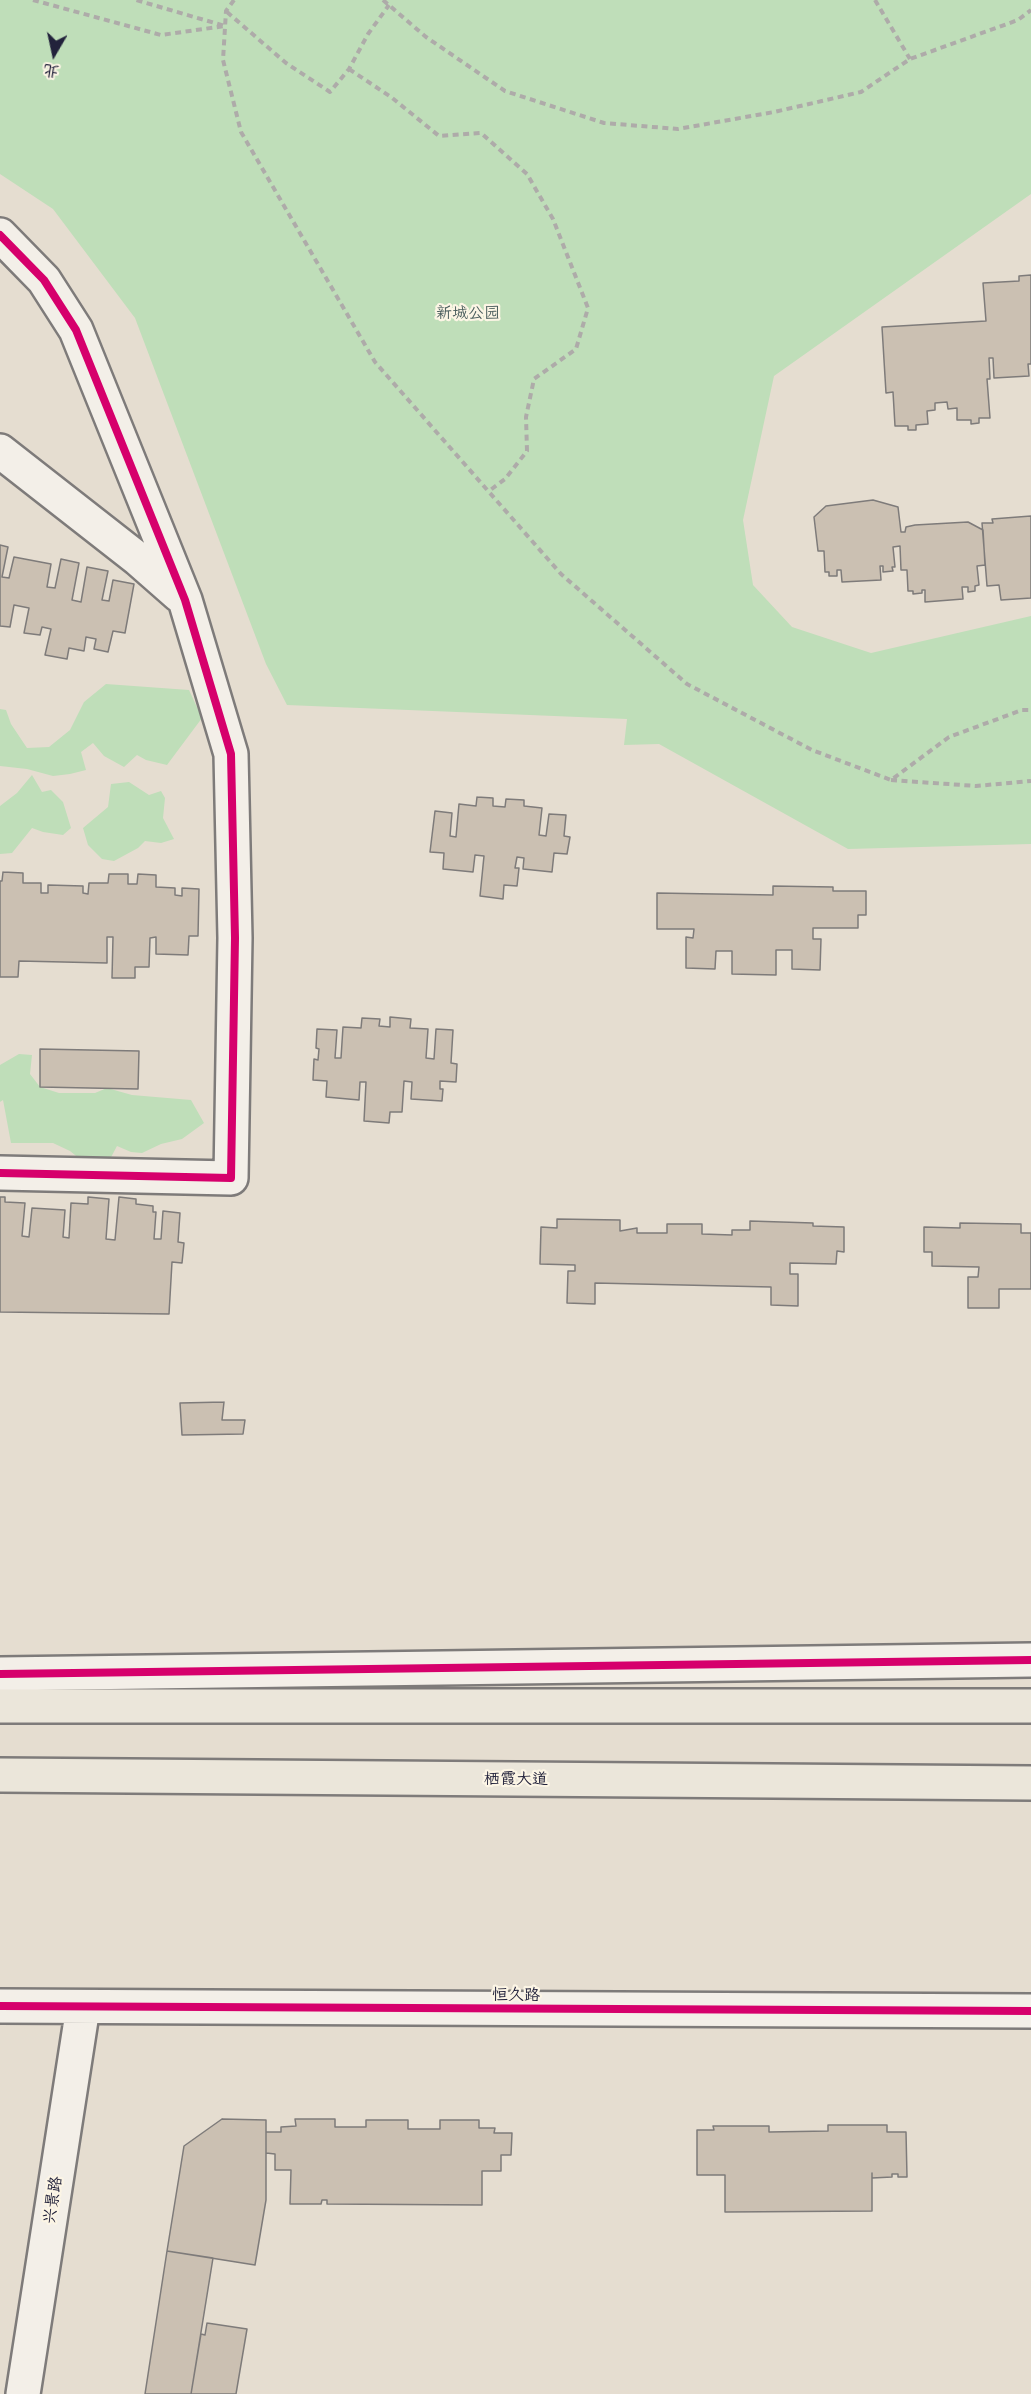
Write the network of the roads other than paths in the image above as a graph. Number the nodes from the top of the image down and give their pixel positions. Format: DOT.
graph roads {
  1 [pos="0,235"];
  2 [pos="0,451"];
  3 [pos="185,600"];
  4 [pos="0,1173"];
  5 [pos="1031,1660"];
  6 [pos="0,1674"];
  7 [pos="0,1706"];
  8 [pos="1031,1706"];
  9 [pos="0,1775"];
  10 [pos="1031,1783"];
  11 [pos="0,2006"];
  12 [pos="83,2007"];
  13 [pos="1031,2011"];
  14 [pos="23,2394"];
  1 -- 3 [label="street"];
  2 -- 3 [label="street"];
  3 -- 4 [label="street"];
  5 -- 6 [label="street"];
  7 -- 8 [label="main road"];
  9 -- 10 [label="main road, 栖霞大道"];
  11 -- 12 [label="street, 恒久路"];
  12 -- 13 [label="street, 恒久路"];
  12 -- 14 [label="street, 兴景路"];
}
